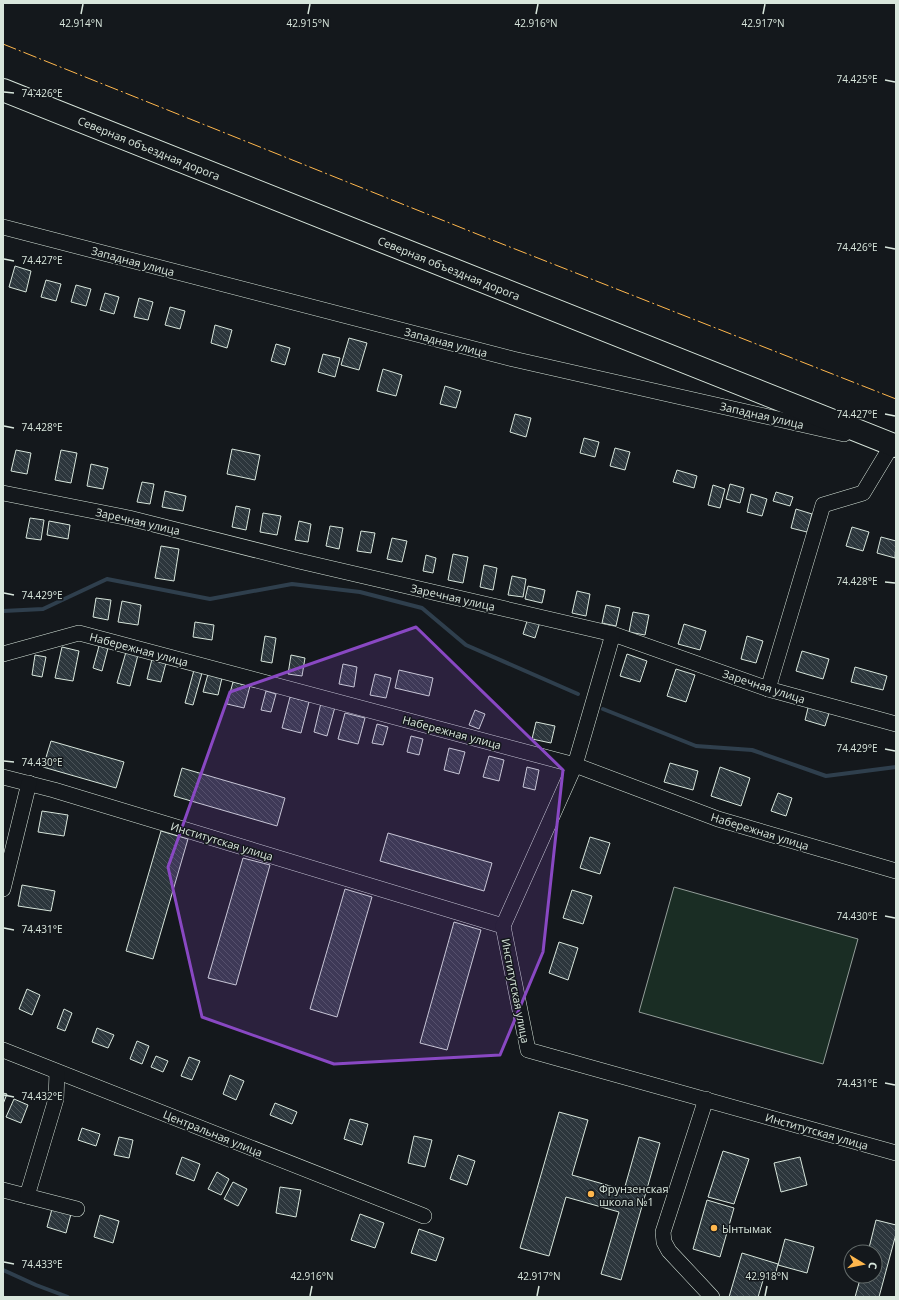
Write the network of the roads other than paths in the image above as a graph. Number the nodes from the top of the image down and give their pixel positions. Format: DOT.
graph roads {
  1 [pos="3,90"];
  2 [pos="3,227"];
  3 [pos="894,445"];
  4 [pos="3,493"];
  5 [pos="613,634"];
  6 [pos="3,654"];
  7 [pos="768,689"];
  8 [pos="896,724"];
  9 [pos="575,765"];
  10 [pos="3,777"];
  11 [pos="29,784"];
  12 [pos="896,871"];
  13 [pos="3,889"];
  14 [pos="503,926"];
  15 [pos="3,1050"];
  16 [pos="58,1072"];
  17 [pos="706,1099"];
  18 [pos="896,1152"];
  19 [pos="3,1190"];
  20 [pos="27,1196"];
  21 [pos="77,1209"];
  22 [pos="424,1216"];
  23 [pos="712,1297"];
  1 -- 3 [label="highway, Северная объездная дорога"];
  2 -- 3 [label="street, Западная улица"];
  3 -- 7 [label="street"];
  4 -- 5 [label="street, Заречная улица"];
  5 -- 7 [label="street, Заречная улица"];
  5 -- 9 [label="street"];
  6 -- 9 [label="street, Набережная улица"];
  7 -- 8 [label="street, Заречная улица"];
  9 -- 12 [label="street, Набережная улица"];
  9 -- 14 [label="street"];
  10 -- 11 [label="street, Институтская улица"];
  11 -- 13 [label="street"];
  11 -- 14 [label="street, Институтская улица"];
  14 -- 17 [label="street, Институтская улица"];
  15 -- 16 [label="street, Центральная улица"];
  16 -- 20 [label="street"];
  16 -- 22 [label="street, Центральная улица"];
  17 -- 18 [label="street, Институтская улица"];
  17 -- 23 [label="street"];
  19 -- 20 [label="street"];
  20 -- 21 [label="street"];
}
